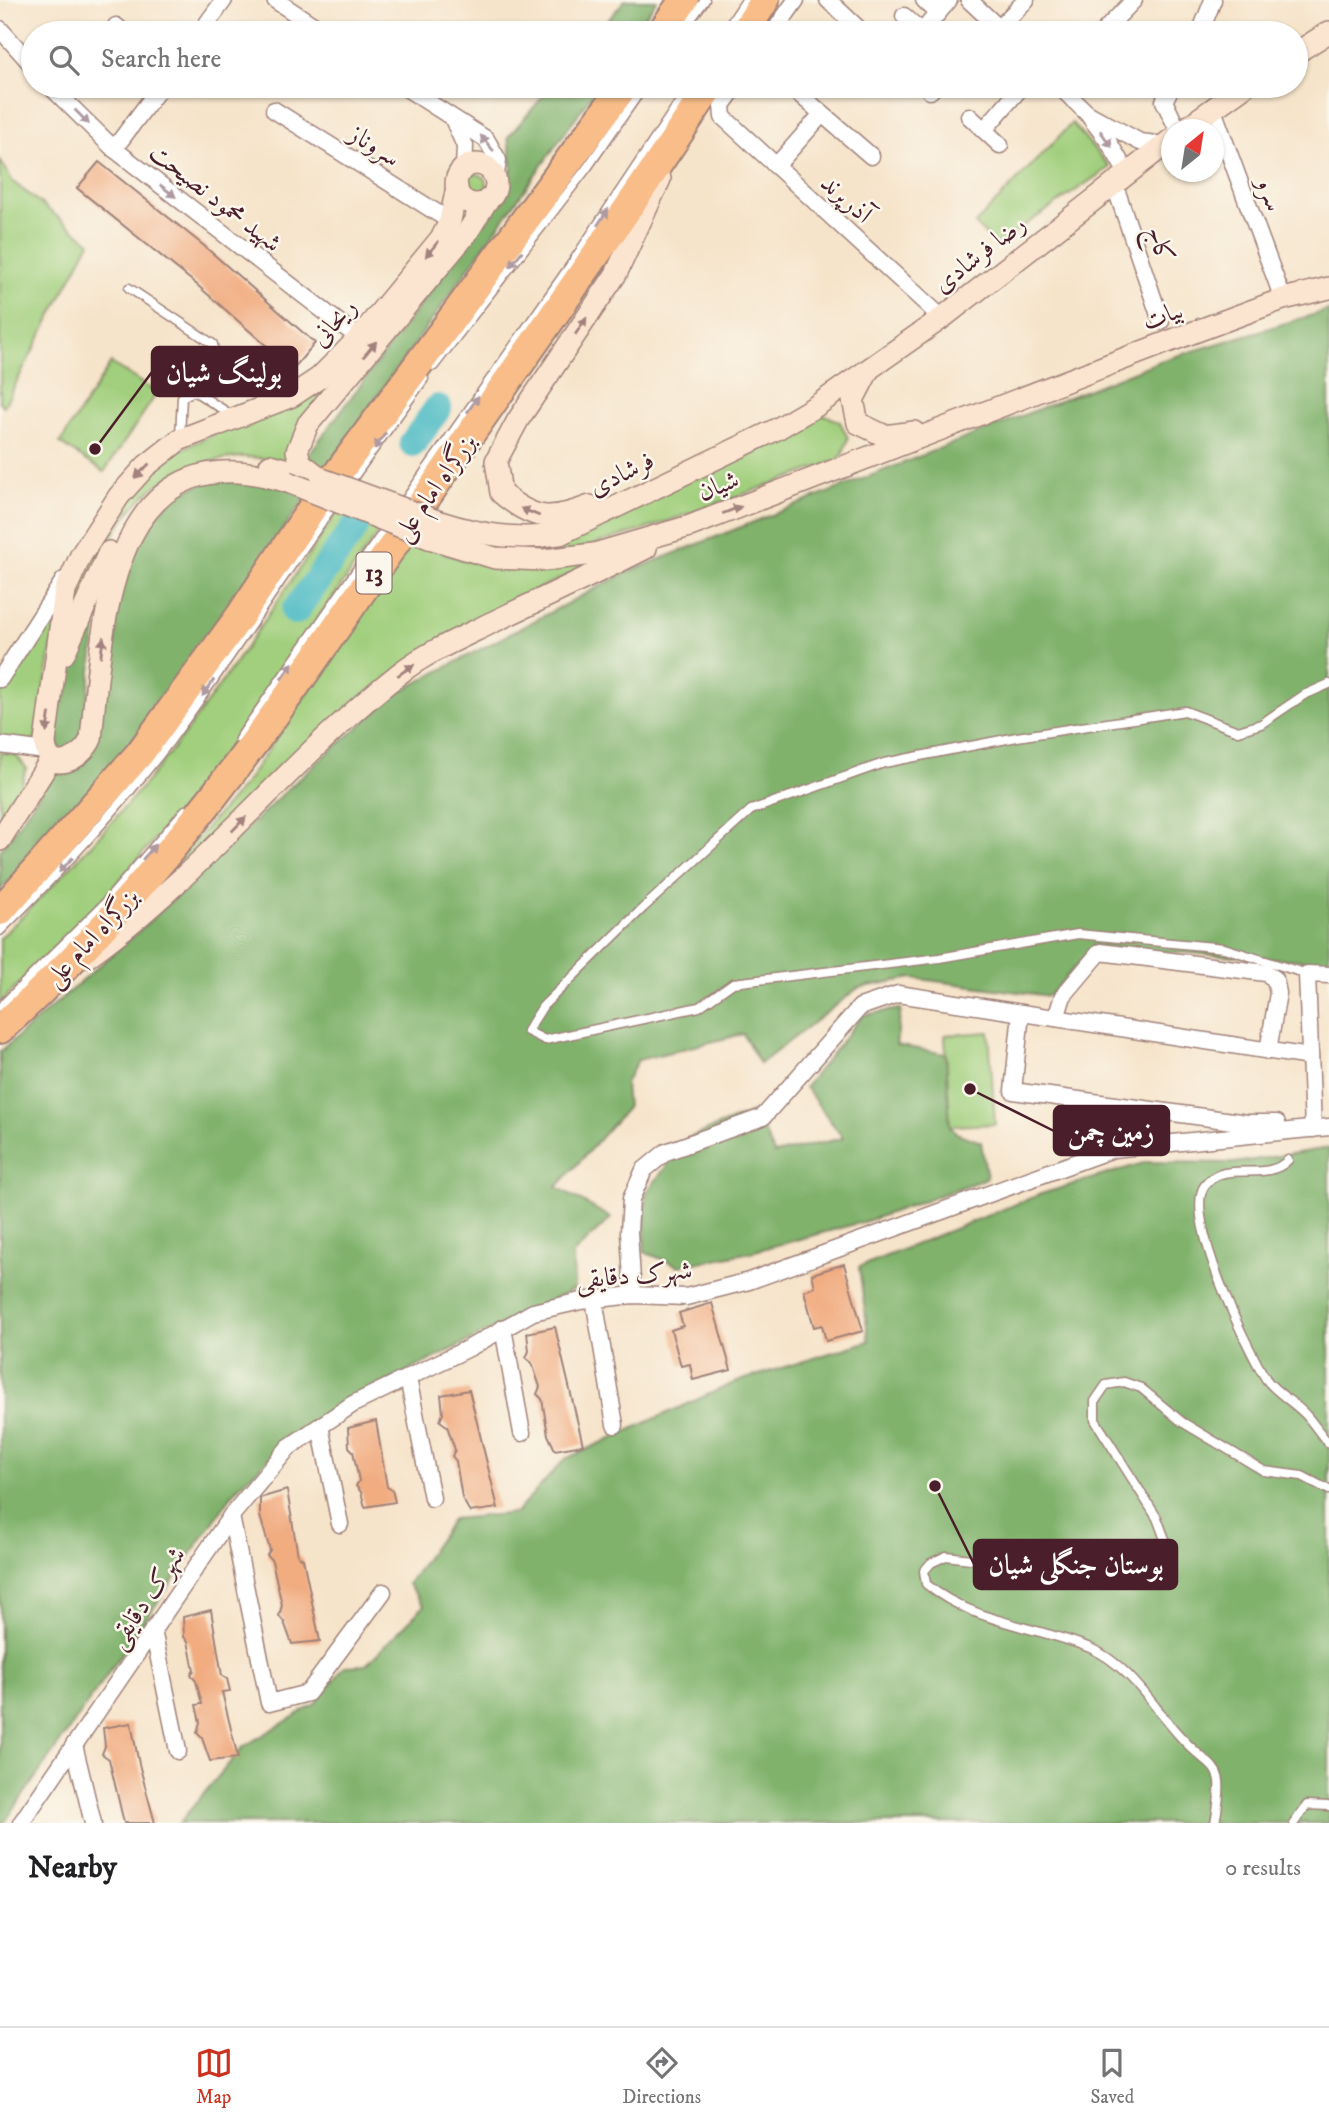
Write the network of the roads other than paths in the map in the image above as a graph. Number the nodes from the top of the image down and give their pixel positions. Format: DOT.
graph roads {
  1 [pos="225,0"];
  2 [pos="275,0"];
  3 [pos="684,0"];
  4 [pos="705,0"];
  5 [pos="746,0"];
  6 [pos="765,0"];
  7 [pos="796,0"];
  8 [pos="828,0"];
  9 [pos="924,0"];
  10 [pos="949,0"];
  11 [pos="969,0"];
  12 [pos="1026,0"];
  13 [pos="1213,0"];
  14 [pos="1128,2"];
  15 [pos="938,13"];
  16 [pos="904,16"];
  17 [pos="209,21"];
  18 [pos="307,21"];
  19 [pos="669,21"];
  20 [pos="690,21"];
  21 [pos="732,21"];
  22 [pos="752,21"];
  23 [pos="781,21"];
  24 [pos="850,21"];
  25 [pos="909,21"];
  26 [pos="931,21"];
  27 [pos="988,21"];
  28 [pos="1004,21"];
  29 [pos="1112,21"];
  30 [pos="1205,21"];
  31 [pos="0,29"];
  32 [pos="1329,32"];
  33 [pos="1308,45"];
  34 [pos="21,53"];
  35 [pos="62,98"];
  36 [pos="152,98"];
  37 [pos="421,98"];
  38 [pos="615,98"];
  39 [pos="636,98"];
  40 [pos="804,98"];
  41 [pos="1012,98"];
  42 [pos="1071,98"];
  43 [pos="1166,98"];
  44 [pos="1226,98"];
  45 [pos="701,103"];
  46 [pos="1212,107"];
  47 [pos="274,110"];
  48 [pos="1087,113"];
  49 [pos="822,114"];
  50 [pos="969,116"];
  51 [pos="453,119"];
  52 [pos="1169,119"];
  53 [pos="1196,119"];
  54 [pos="984,130"];
  55 [pos="1161,138"];
  56 [pos="1000,145"];
  57 [pos="1161,146"];
  58 [pos="114,149"];
  59 [pos="871,156"];
  60 [pos="776,166"];
  61 [pos="460,178"];
  62 [pos="1121,178"];
  63 [pos="492,190"];
  64 [pos="450,221"];
  65 [pos="129,288"];
  66 [pos="1329,288"];
  67 [pos="1283,299"];
  68 [pos="942,318"];
  69 [pos="1161,321"];
  70 [pos="359,338"];
  71 [pos="871,366"];
  72 [pos="194,391"];
  73 [pos="1017,402"];
  74 [pos="816,406"];
  75 [pos="235,417"];
  76 [pos="858,424"];
  77 [pos="179,440"];
  78 [pos="848,465"];
  79 [pos="687,472"];
  80 [pos="322,479"];
  81 [pos="690,526"];
  82 [pos="434,530"];
  83 [pos="81,555"];
  84 [pos="55,677"];
  85 [pos="0,678"];
  86 [pos="1329,684"];
  87 [pos="236,744"];
  88 [pos="0,745"];
  89 [pos="48,755"];
  90 [pos="188,807"];
  91 [pos="0,840"];
  92 [pos="0,911"];
  93 [pos="0,931"];
  94 [pos="1307,974"];
  95 [pos="1329,975"];
  96 [pos="56,978"];
  97 [pos="0,1007"];
  98 [pos="1021,1013"];
  99 [pos="1056,1018"];
  100 [pos="0,1029"];
  101 [pos="1268,1051"];
  102 [pos="1311,1057"];
  103 [pos="1277,1123"];
  104 [pos="1321,1128"];
  105 [pos="1288,1160"];
  106 [pos="633,1295"];
  107 [pos="594,1299"];
  108 [pos="503,1328"];
  109 [pos="408,1378"];
  110 [pos="615,1425"];
  111 [pos="320,1426"];
  112 [pos="522,1433"];
  113 [pos="1329,1444"];
  114 [pos="1329,1490"];
  115 [pos="432,1498"];
  116 [pos="231,1516"];
  117 [pos="340,1524"];
  118 [pos="383,1592"];
  119 [pos="153,1630"];
  120 [pos="74,1745"];
  121 [pos="178,1751"];
  122 [pos="1329,1806"];
  123 [pos="21,1823"];
  124 [pos="93,1823"];
  125 [pos="1215,1823"];
  126 [pos="1294,1823"];
  1 -- 17 [label="street"];
  2 -- 18 [label="street"];
  3 -- 19 [label="highway"];
  4 -- 20 [label="lane"];
  5 -- 21 [label="lane"];
  6 -- 22 [label="highway"];
  7 -- 23 [label="street"];
  8 -- 24 [label="street"];
  9 -- 15 [label="street"];
  10 -- 15 [label="street"];
  11 -- 27 [label="street"];
  12 -- 28 [label="street"];
  13 -- 30 [label="street"];
  14 -- 29 [label="street"];
  15 -- 26 [label="street"];
  16 -- 25 [label="street"];
  31 -- 34 [label="street"];
  32 -- 33 [label="main road"];
  35 -- 58 [label="street, شهید محمود نصیحت, one-way"];
  36 -- 58 [label="street"];
  37 -- 51 [label="street"];
  38 -- 92 [label="highway"];
  39 -- 93 [label="lane, one-way"];
  40 -- 49 [label="street"];
  41 -- 54 [label="street"];
  42 -- 48 [label="street"];
  43 -- 52 [label="street"];
  44 -- 46 [label="main road, رضا فرشادی"];
  45 -- 60 [label="street, آذرپرند"];
  79 -- 45 [label="main road, one-way"];
  87 -- 45 [label="lane, one-way"];
  45 -- 96 [label="highway, بزرگراه امام علی / 13"];
  46 -- 53 [label="main road, رضا فرشادی"];
  46 -- 67 [label="street, سرو"];
  47 -- 64 [label="street, سروناز"];
  48 -- 55 [label="street"];
  48 -- 62 [label="street, کاج, one-way"];
  49 -- 59 [label="street"];
  49 -- 60 [label="street"];
  50 -- 54 [label="street"];
  51 -- 61 [label="street"];
  63 -- 51 [label="street, one-way"];
  54 -- 56 [label="street"];
  57 -- 62 [label="main road, رضا فرشادی"];
  58 -- 70 [label="street, شهید محمود نصیحت, one-way"];
  60 -- 68 [label="street, آذرپرند"];
  61 -- 63 [label="main road"];
  61 -- 63 [label="main road"];
  61 -- 64 [label="main road, ریحانی"];
  62 -- 68 [label="main road, رضا فرشادی"];
  62 -- 69 [label="street, کاج"];
  80 -- 63 [label="main road, one-way"];
  64 -- 70 [label="main road, ریحانی, one-way"];
  65 -- 72 [label="lane"];
  66 -- 67 [label="main road, بیات"];
  67 -- 73 [label="main road, بیات"];
  68 -- 71 [label="main road, رضا فرشادی"];
  70 -- 75 [label="main road, ریحانی"];
  71 -- 74 [label="main road, رضا فرشادی"];
  71 -- 76 [label="main road"];
  72 -- 75 [label="lane"];
  72 -- 77 [label="lane"];
  73 -- 76 [label="main road"];
  73 -- 78 [label="main road, شیان"];
  74 -- 76 [label="main road"];
  74 -- 79 [label="main road, فرشادی"];
  75 -- 77 [label="main road, ریحانی"];
  76 -- 78 [label="main road"];
  77 -- 83 [label="main road, ریحانی, one-way"];
  81 -- 78 [label="main road, شیان, one-way"];
  79 -- 82 [label="main road, فرشادی"];
  80 -- 82 [label="main road, bridge"];
  80 -- 84 [label="main road"];
  81 -- 82 [label="main road, شیان"];
  96 -- 81 [label="main road, one-way"];
  89 -- 82 [label="main road, one-way, bridge"];
  83 -- 84 [label="main road, ریحانی"];
  83 -- 85 [label="street, ریحانی"];
  84 -- 89 [label="main road, ریحانی, one-way"];
  86 -- 94 [label="lane"];
  88 -- 89 [label="street"];
  89 -- 91 [label="main road"];
  97 -- 90 [label="lane, one-way"];
  94 -- 95 [label="street"];
  94 -- 102 [label="street"];
  96 -- 100 [label="highway, بزرگراه امام علی / 13"];
  98 -- 99 [label="street"];
  98 -- 103 [label="street"];
  98 -- 106 [label="street"];
  99 -- 101 [label="street"];
  99 -- 101 [label="street"];
  101 -- 102 [label="street"];
  102 -- 104 [label="street"];
  104 -- 106 [label="street, شهرک دقایقی"];
  105 -- 113 [label="lane"];
  106 -- 107 [label="street, شهرک دقایقی"];
  107 -- 108 [label="street, شهرک دقایقی"];
  107 -- 110 [label="street"];
  108 -- 109 [label="street, شهرک دقایقی"];
  108 -- 112 [label="street"];
  109 -- 111 [label="street, شهرک دقایقی"];
  109 -- 115 [label="street"];
  111 -- 116 [label="street, شهرک دقایقی"];
  111 -- 117 [label="street"];
  114 -- 125 [label="lane"];
  116 -- 118 [label="street"];
  116 -- 119 [label="street, شهرک دقایقی"];
  119 -- 120 [label="street, شهرک دقایقی"];
  119 -- 121 [label="street"];
  120 -- 123 [label="street, شهرک دقایقی"];
  120 -- 124 [label="street"];
  122 -- 126 [label="lane"];
}
